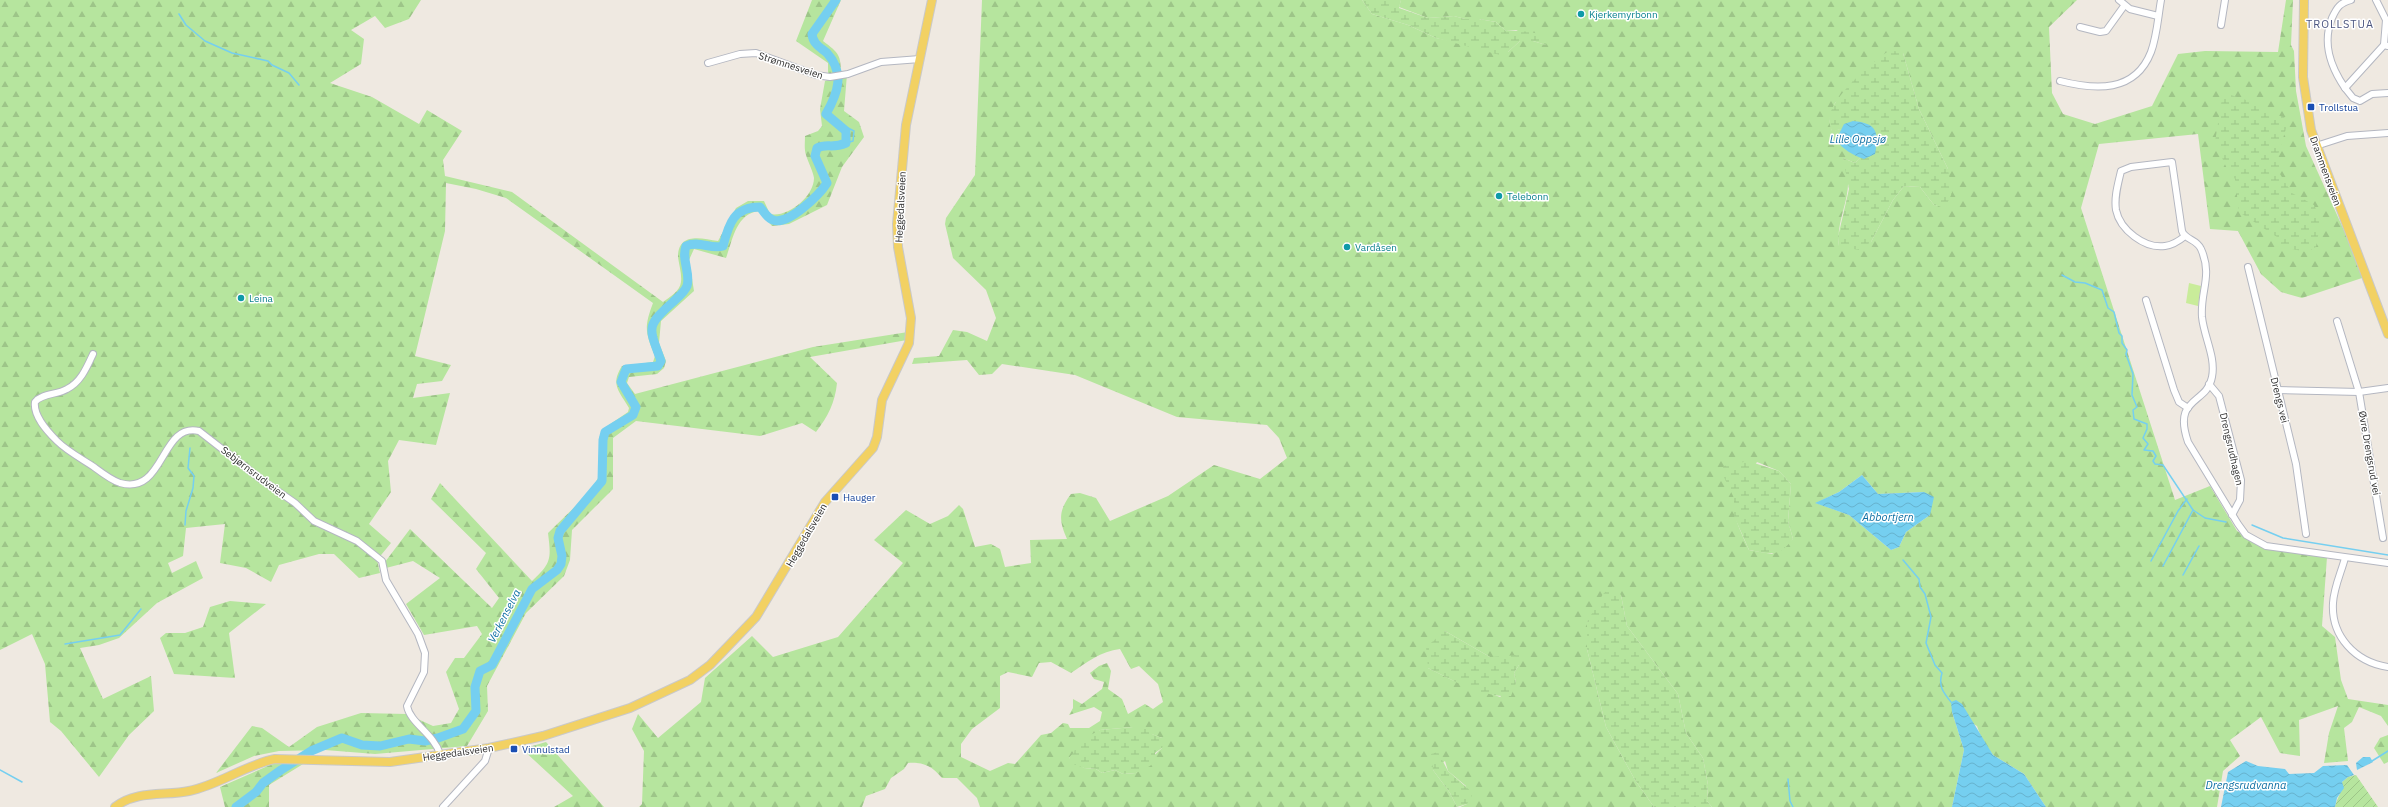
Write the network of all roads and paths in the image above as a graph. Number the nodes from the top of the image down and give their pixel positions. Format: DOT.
graph roads {
  1 [pos="932,0"];
  2 [pos="2119,0"];
  3 [pos="2161,0"];
  4 [pos="2225,0"];
  5 [pos="2304,0"];
  6 [pos="2351,0"];
  7 [pos="2376,0"];
  8 [pos="2339,2"];
  9 [pos="2124,6"];
  10 [pos="2158,16"];
  11 [pos="2221,25"];
  12 [pos="2080,27"];
  13 [pos="2386,46"];
  14 [pos="920,60"];
  15 [pos="708,63"];
  16 [pos="2060,81"];
  17 [pos="2345,88"];
  18 [pos="2388,93"];
  19 [pos="2388,133"];
  20 [pos="2316,146"];
  21 [pos="2185,236"];
  22 [pos="2248,267"];
  23 [pos="2146,300"];
  24 [pos="2337,321"];
  25 [pos="2388,334"];
  26 [pos="94,354"];
  27 [pos="2210,384"];
  28 [pos="2388,388"];
  29 [pos="2277,390"];
  30 [pos="2359,392"];
  31 [pos="2188,408"];
  32 [pos="2232,515"];
  33 [pos="2306,534"];
  34 [pos="2383,538"];
  35 [pos="2345,558"];
  36 [pos="2388,564"];
  37 [pos="2388,667"];
  38 [pos="489,748"];
  39 [pos="440,754"];
  40 [pos="115,807"];
  41 [pos="443,807"];
  1 -- 14 [label="main road, Heggedalsveien"];
  2 -- 9 [label="street"];
  3 -- 10 [label="street"];
  4 -- 11 [label="street"];
  5 -- 20 [label="main road, Drammensveien"];
  6 -- 8 [label="street"];
  7 -- 13 [label="street"];
  8 -- 17 [label="street"];
  9 -- 10 [label="street"];
  9 -- 12 [label="street"];
  10 -- 16 [label="street"];
  13 -- 17 [label="street"];
  14 -- 15 [label="street, Strømnesveien"];
  14 -- 38 [label="main road, Heggedalsveien"];
  17 -- 18 [label="street"];
  19 -- 20 [label="street"];
  20 -- 25 [label="main road, Drammensveien"];
  21 -- 21 [label="street"];
  21 -- 27 [label="street"];
  22 -- 29 [label="street, Drengs vei"];
  23 -- 31 [label="street"];
  24 -- 30 [label="street, Øvre Drengsrud vei"];
  26 -- 39 [label="street, Sebjørnsrudveien"];
  27 -- 31 [label="street"];
  27 -- 32 [label="street, Drengsrudhagen"];
  28 -- 30 [label="street"];
  29 -- 30 [label="street"];
  29 -- 33 [label="street, Drengs vei"];
  30 -- 34 [label="street, Øvre Drengsrud vei"];
  31 -- 32 [label="street"];
  32 -- 35 [label="street"];
  35 -- 36 [label="street"];
  35 -- 37 [label="street"];
  38 -- 39 [label="main road, Heggedalsveien"];
  38 -- 41 [label="street"];
  39 -- 40 [label="main road, Heggedalsveien"];
}
